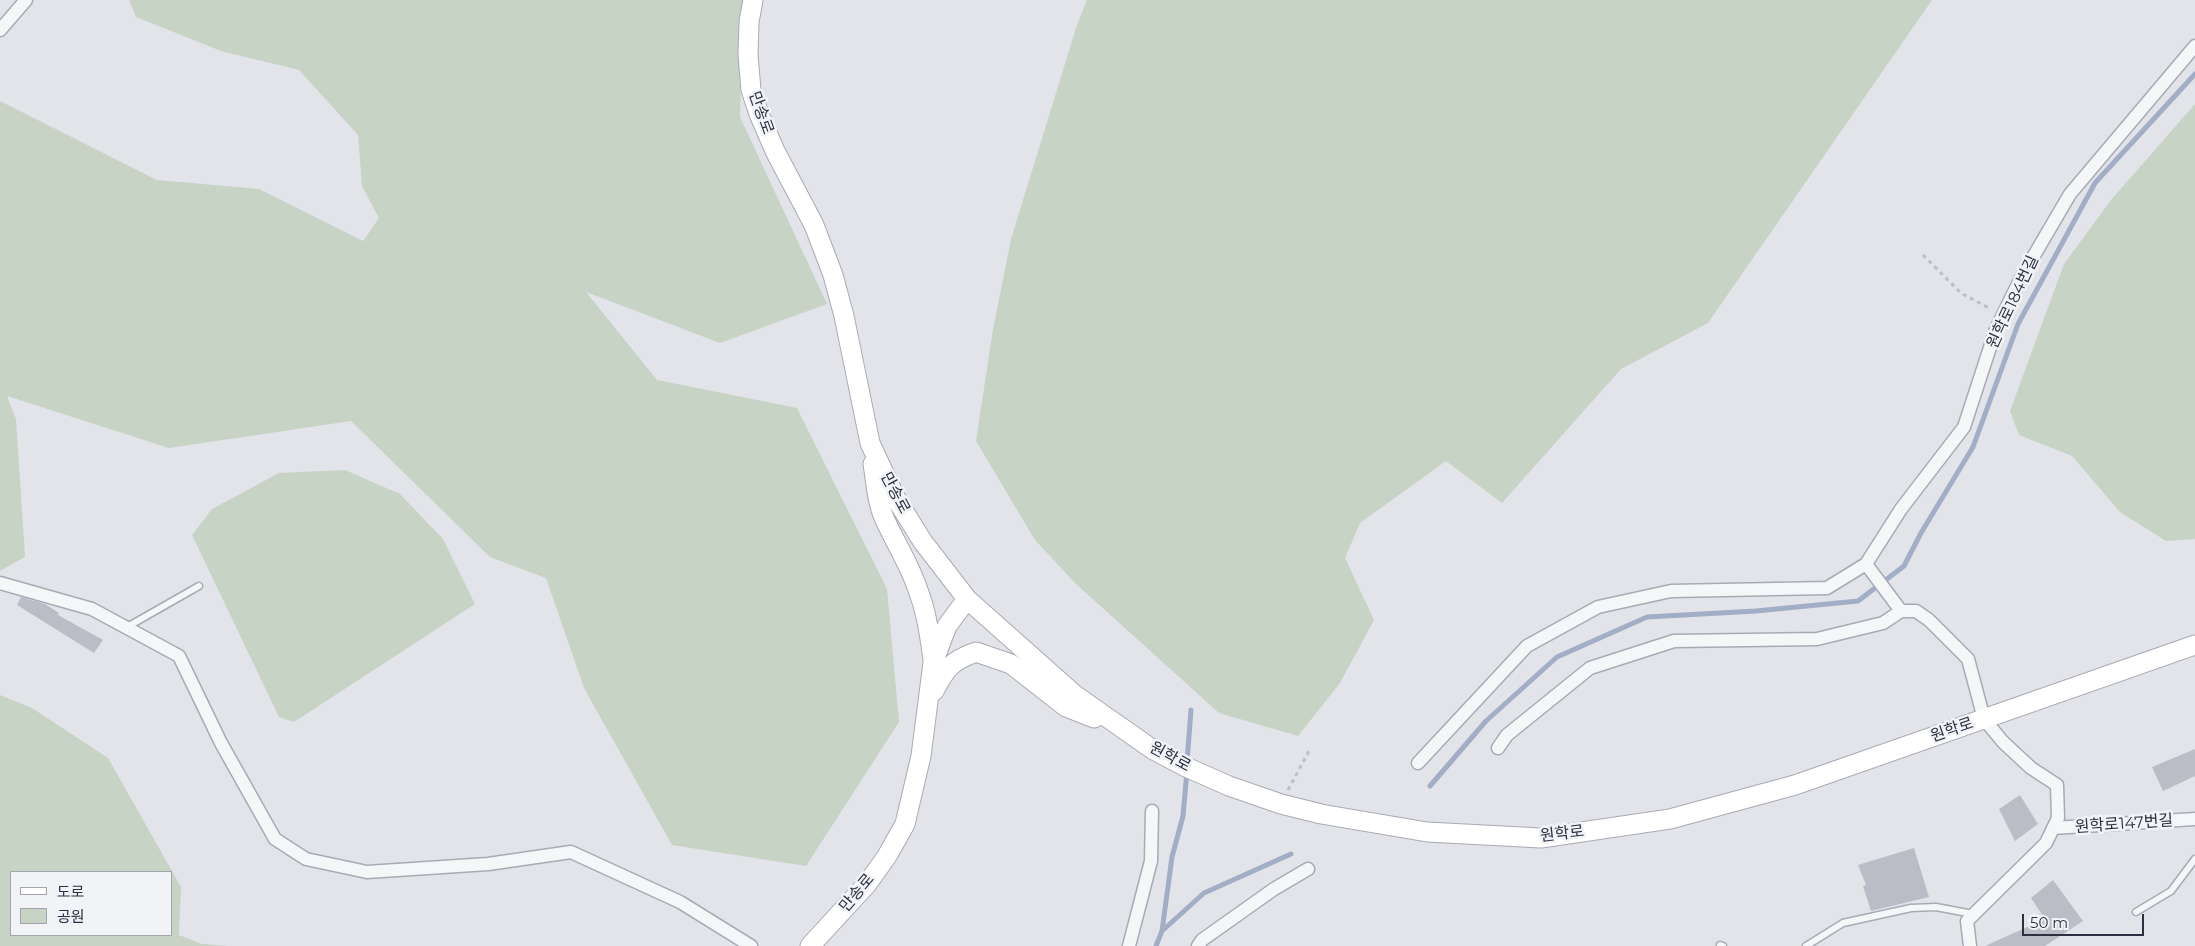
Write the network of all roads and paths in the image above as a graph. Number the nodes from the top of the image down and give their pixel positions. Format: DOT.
graph roads {
  1 [pos="26,0"];
  2 [pos="753,0"];
  3 [pos="0,30"];
  4 [pos="2195,46"];
  5 [pos="1923,255"];
  6 [pos="2003,315"];
  7 [pos="870,443"];
  8 [pos="1870,569"];
  9 [pos="0,583"];
  10 [pos="199,586"];
  11 [pos="967,599"];
  12 [pos="1901,610"];
  13 [pos="126,627"];
  14 [pos="2195,645"];
  15 [pos="934,663"];
  16 [pos="929,701"];
  17 [pos="1984,719"];
  18 [pos="1124,730"];
  19 [pos="1498,748"];
  20 [pos="1309,751"];
  21 [pos="1418,763"];
  22 [pos="1281,804"];
  23 [pos="1152,811"];
  24 [pos="2195,819"];
  25 [pos="2053,828"];
  26 [pos="2195,859"];
  27 [pos="1308,869"];
  28 [pos="2136,912"];
  29 [pos="1974,914"];
  30 [pos="751,946"];
  31 [pos="810,946"];
  32 [pos="1128,946"];
  33 [pos="1198,946"];
  34 [pos="1806,946"];
  35 [pos="1970,946"];
  1 -- 3 [label="street"];
  2 -- 7 [label="street, 만송로"];
  4 -- 6 [label="street, 원학로184번길"];
  5 -- 6 [label="path"];
  6 -- 8 [label="street, 원학로184번길"];
  7 -- 11 [label="street, 만송로"];
  7 -- 15 [label="street"];
  8 -- 12 [label="street"];
  8 -- 21 [label="street"];
  9 -- 13 [label="street"];
  10 -- 13 [label="lane"];
  11 -- 15 [label="street, 만송로"];
  11 -- 18 [label="street, 원학로"];
  12 -- 17 [label="street"];
  12 -- 19 [label="street"];
  13 -- 30 [label="street"];
  14 -- 17 [label="street, 원학로"];
  15 -- 16 [label="street, 만송로"];
  16 -- 18 [label="street"];
  16 -- 31 [label="street, 만송로"];
  17 -- 22 [label="street, 원학로"];
  17 -- 25 [label="street, 원학로147번길"];
  18 -- 22 [label="street, 원학로"];
  20 -- 22 [label="path"];
  23 -- 32 [label="street"];
  24 -- 25 [label="street, 원학로147번길"];
  25 -- 29 [label="street, 원학로147번길"];
  26 -- 28 [label="lane"];
  27 -- 33 [label="street"];
  29 -- 34 [label="lane"];
  29 -- 35 [label="street"];
}
